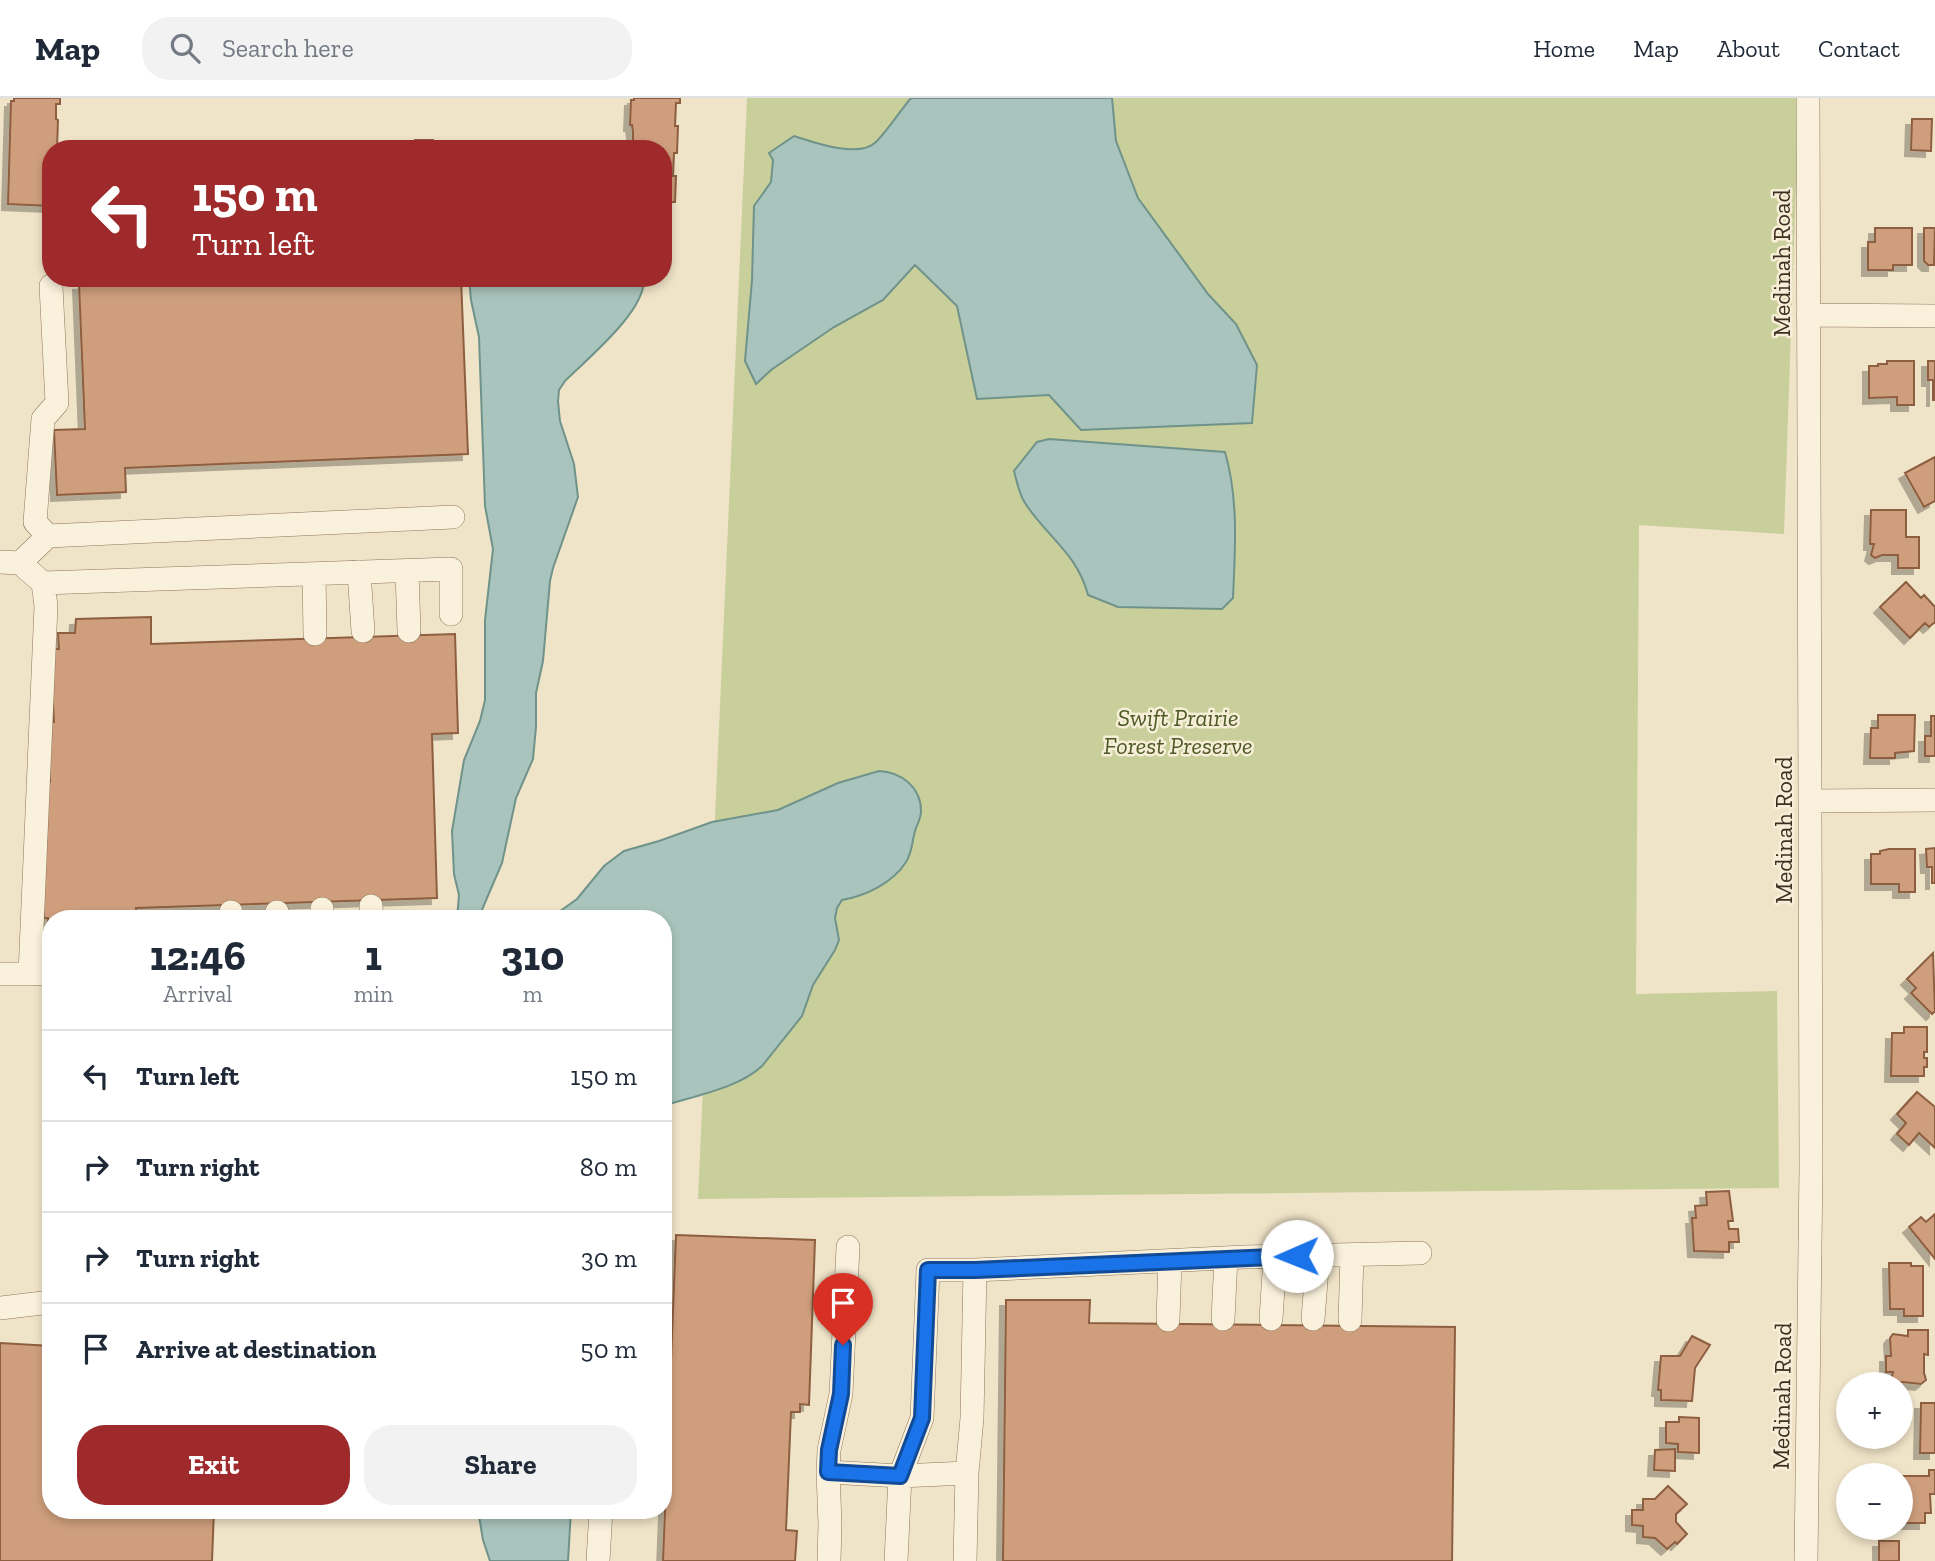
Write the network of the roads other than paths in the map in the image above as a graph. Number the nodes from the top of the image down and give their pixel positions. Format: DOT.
graph roads {
  1 [pos="1808,98"];
  2 [pos="51,287"];
  3 [pos="1808,315"];
  4 [pos="1935,316"];
  5 [pos="453,517"];
  6 [pos="48,536"];
  7 [pos="10,562"];
  8 [pos="407,570"];
  9 [pos="359,572"];
  10 [pos="314,574"];
  11 [pos="43,583"];
  12 [pos="452,614"];
  13 [pos="363,631"];
  14 [pos="409,631"];
  15 [pos="315,634"];
  16 [pos="1935,800"];
  17 [pos="1810,801"];
  18 [pos="41,973"];
  19 [pos="0,974"];
  20 [pos="848,1247"];
  21 [pos="1420,1254"];
  22 [pos="1352,1255"];
  23 [pos="1318,1256"];
  24 [pos="1275,1257"];
  25 [pos="1226,1258"];
  26 [pos="1170,1261"];
  27 [pos="975,1270"];
  28 [pos="42,1303"];
  29 [pos="0,1308"];
  30 [pos="1223,1319"];
  31 [pos="1271,1319"];
  32 [pos="1314,1319"];
  33 [pos="1168,1320"];
  34 [pos="1350,1320"];
  35 [pos="828,1472"];
  36 [pos="967,1473"];
  37 [pos="900,1476"];
  38 [pos="600,1519"];
  39 [pos="598,1561"];
  40 [pos="829,1561"];
  41 [pos="896,1561"];
  42 [pos="965,1561"];
  43 [pos="1806,1561"];
  1 -- 3 [label="street, Medinah Road"];
  2 -- 6 [label="street"];
  3 -- 4 [label="street"];
  3 -- 17 [label="street, Medinah Road"];
  5 -- 6 [label="street"];
  6 -- 7 [label="street"];
  7 -- 11 [label="street"];
  8 -- 9 [label="street"];
  8 -- 12 [label="street"];
  8 -- 14 [label="street"];
  9 -- 10 [label="street"];
  9 -- 13 [label="street"];
  10 -- 11 [label="street"];
  10 -- 15 [label="street"];
  11 -- 18 [label="street"];
  16 -- 17 [label="street"];
  17 -- 43 [label="street, Medinah Road"];
  18 -- 19 [label="street"];
  20 -- 35 [label="street"];
  21 -- 22 [label="street"];
  22 -- 23 [label="street"];
  22 -- 34 [label="street"];
  23 -- 24 [label="street"];
  23 -- 32 [label="street"];
  24 -- 25 [label="street"];
  24 -- 31 [label="street"];
  25 -- 26 [label="street"];
  25 -- 30 [label="street"];
  26 -- 27 [label="street"];
  26 -- 33 [label="street"];
  27 -- 36 [label="street"];
  27 -- 37 [label="street"];
  28 -- 29 [label="street"];
  35 -- 37 [label="street"];
  35 -- 40 [label="street"];
  36 -- 37 [label="street"];
  36 -- 42 [label="street"];
  37 -- 41 [label="street"];
  38 -- 39 [label="street"];
}
